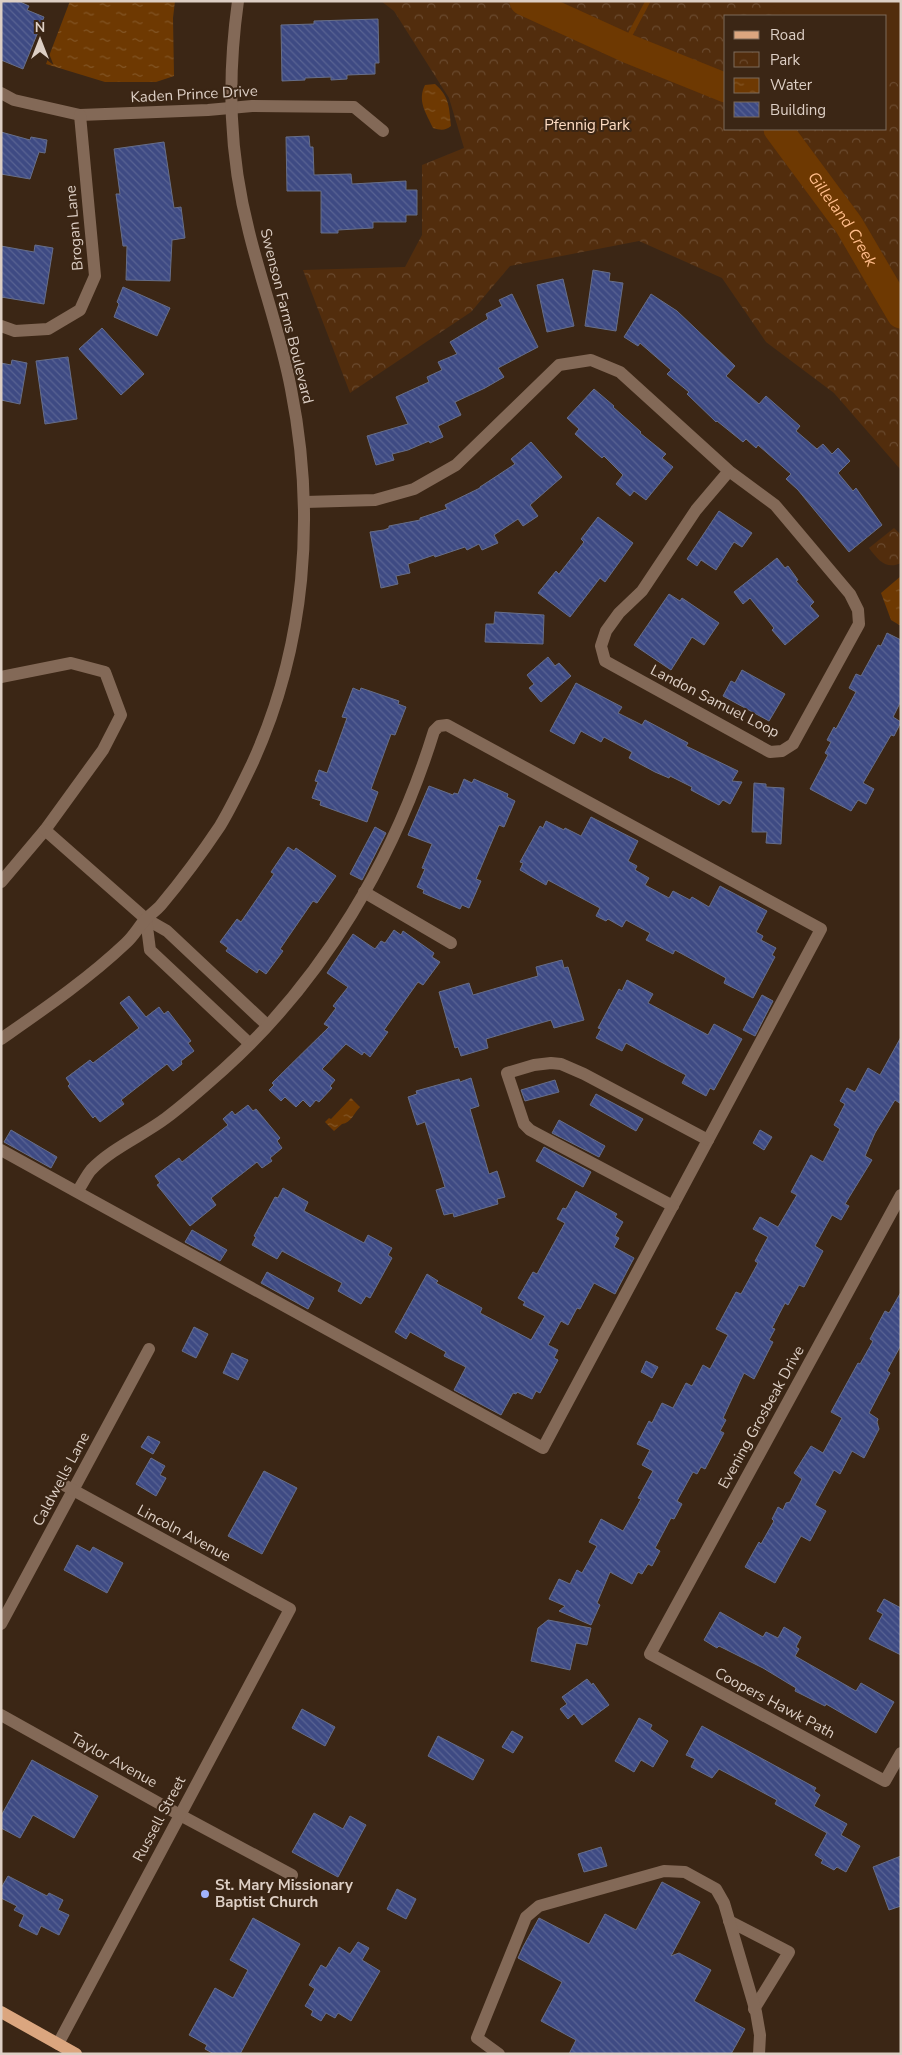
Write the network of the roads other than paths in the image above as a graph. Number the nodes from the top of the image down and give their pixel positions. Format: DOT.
graph roads {
  1 [pos="238,1"];
  2 [pos="1,93"];
  3 [pos="230,108"];
  4 [pos="80,115"];
  5 [pos="383,130"];
  6 [pos="1,326"];
  7 [pos="728,471"];
  8 [pos="305,502"];
  9 [pos="1,677"];
  10 [pos="45,830"];
  11 [pos="1,882"];
  12 [pos="364,892"];
  13 [pos="146,919"];
  14 [pos="451,943"];
  15 [pos="267,1025"];
  16 [pos="1,1039"];
  17 [pos="249,1044"];
  18 [pos="708,1140"];
  19 [pos="1,1150"];
  20 [pos="77,1192"];
  21 [pos="901,1195"];
  22 [pos="673,1206"];
  23 [pos="149,1349"];
  24 [pos="68,1488"];
  25 [pos="290,1609"];
  26 [pos="1,1624"];
  27 [pos="650,1654"];
  28 [pos="1,1715"];
  29 [pos="901,1753"];
  30 [pos="180,1815"];
  31 [pos="292,1875"];
  32 [pos="729,1921"];
  33 [pos="754,2009"];
  34 [pos="1,2012"];
  35 [pos="58,2044"];
  36 [pos="76,2054"];
  37 [pos="499,2054"];
  38 [pos="759,2054"];
  1 -- 3 [label="street, Swenson Farms Boulevard"];
  2 -- 4 [label="street, Kaden Prince Drive"];
  3 -- 4 [label="street, Kaden Prince Drive"];
  3 -- 5 [label="street, Kaden Prince Drive"];
  3 -- 8 [label="street, Swenson Farms Boulevard"];
  4 -- 6 [label="street, Brogan Lane"];
  7 -- 7 [label="street, Landon Samuel Loop"];
  7 -- 8 [label="street, Landon Samuel Loop"];
  8 -- 13 [label="street, Swenson Farms Boulevard"];
  9 -- 10 [label="street"];
  10 -- 11 [label="street"];
  10 -- 13 [label="street"];
  12 -- 14 [label="street"];
  12 -- 15 [label="street"];
  12 -- 18 [label="street"];
  13 -- 15 [label="street"];
  13 -- 16 [label="street, Swenson Farms Boulevard"];
  13 -- 17 [label="street"];
  15 -- 17 [label="street"];
  17 -- 20 [label="street"];
  18 -- 22 [label="street"];
  18 -- 22 [label="street"];
  19 -- 20 [label="street"];
  20 -- 22 [label="street"];
  21 -- 27 [label="street, Evening Grosbeak Drive"];
  23 -- 24 [label="street, Caldwells Lane"];
  24 -- 25 [label="street, Lincoln Avenue"];
  24 -- 26 [label="street, Caldwells Lane"];
  25 -- 30 [label="street, Russell Street"];
  27 -- 29 [label="street, Coopers Hawk Path"];
  28 -- 30 [label="street, Taylor Avenue"];
  30 -- 31 [label="street, Taylor Avenue"];
  30 -- 35 [label="street, Russell Street"];
  32 -- 33 [label="street"];
  32 -- 33 [label="street"];
  32 -- 37 [label="street"];
  33 -- 38 [label="street"];
  34 -- 35 [label="main road"];
  35 -- 36 [label="main road"];
}
